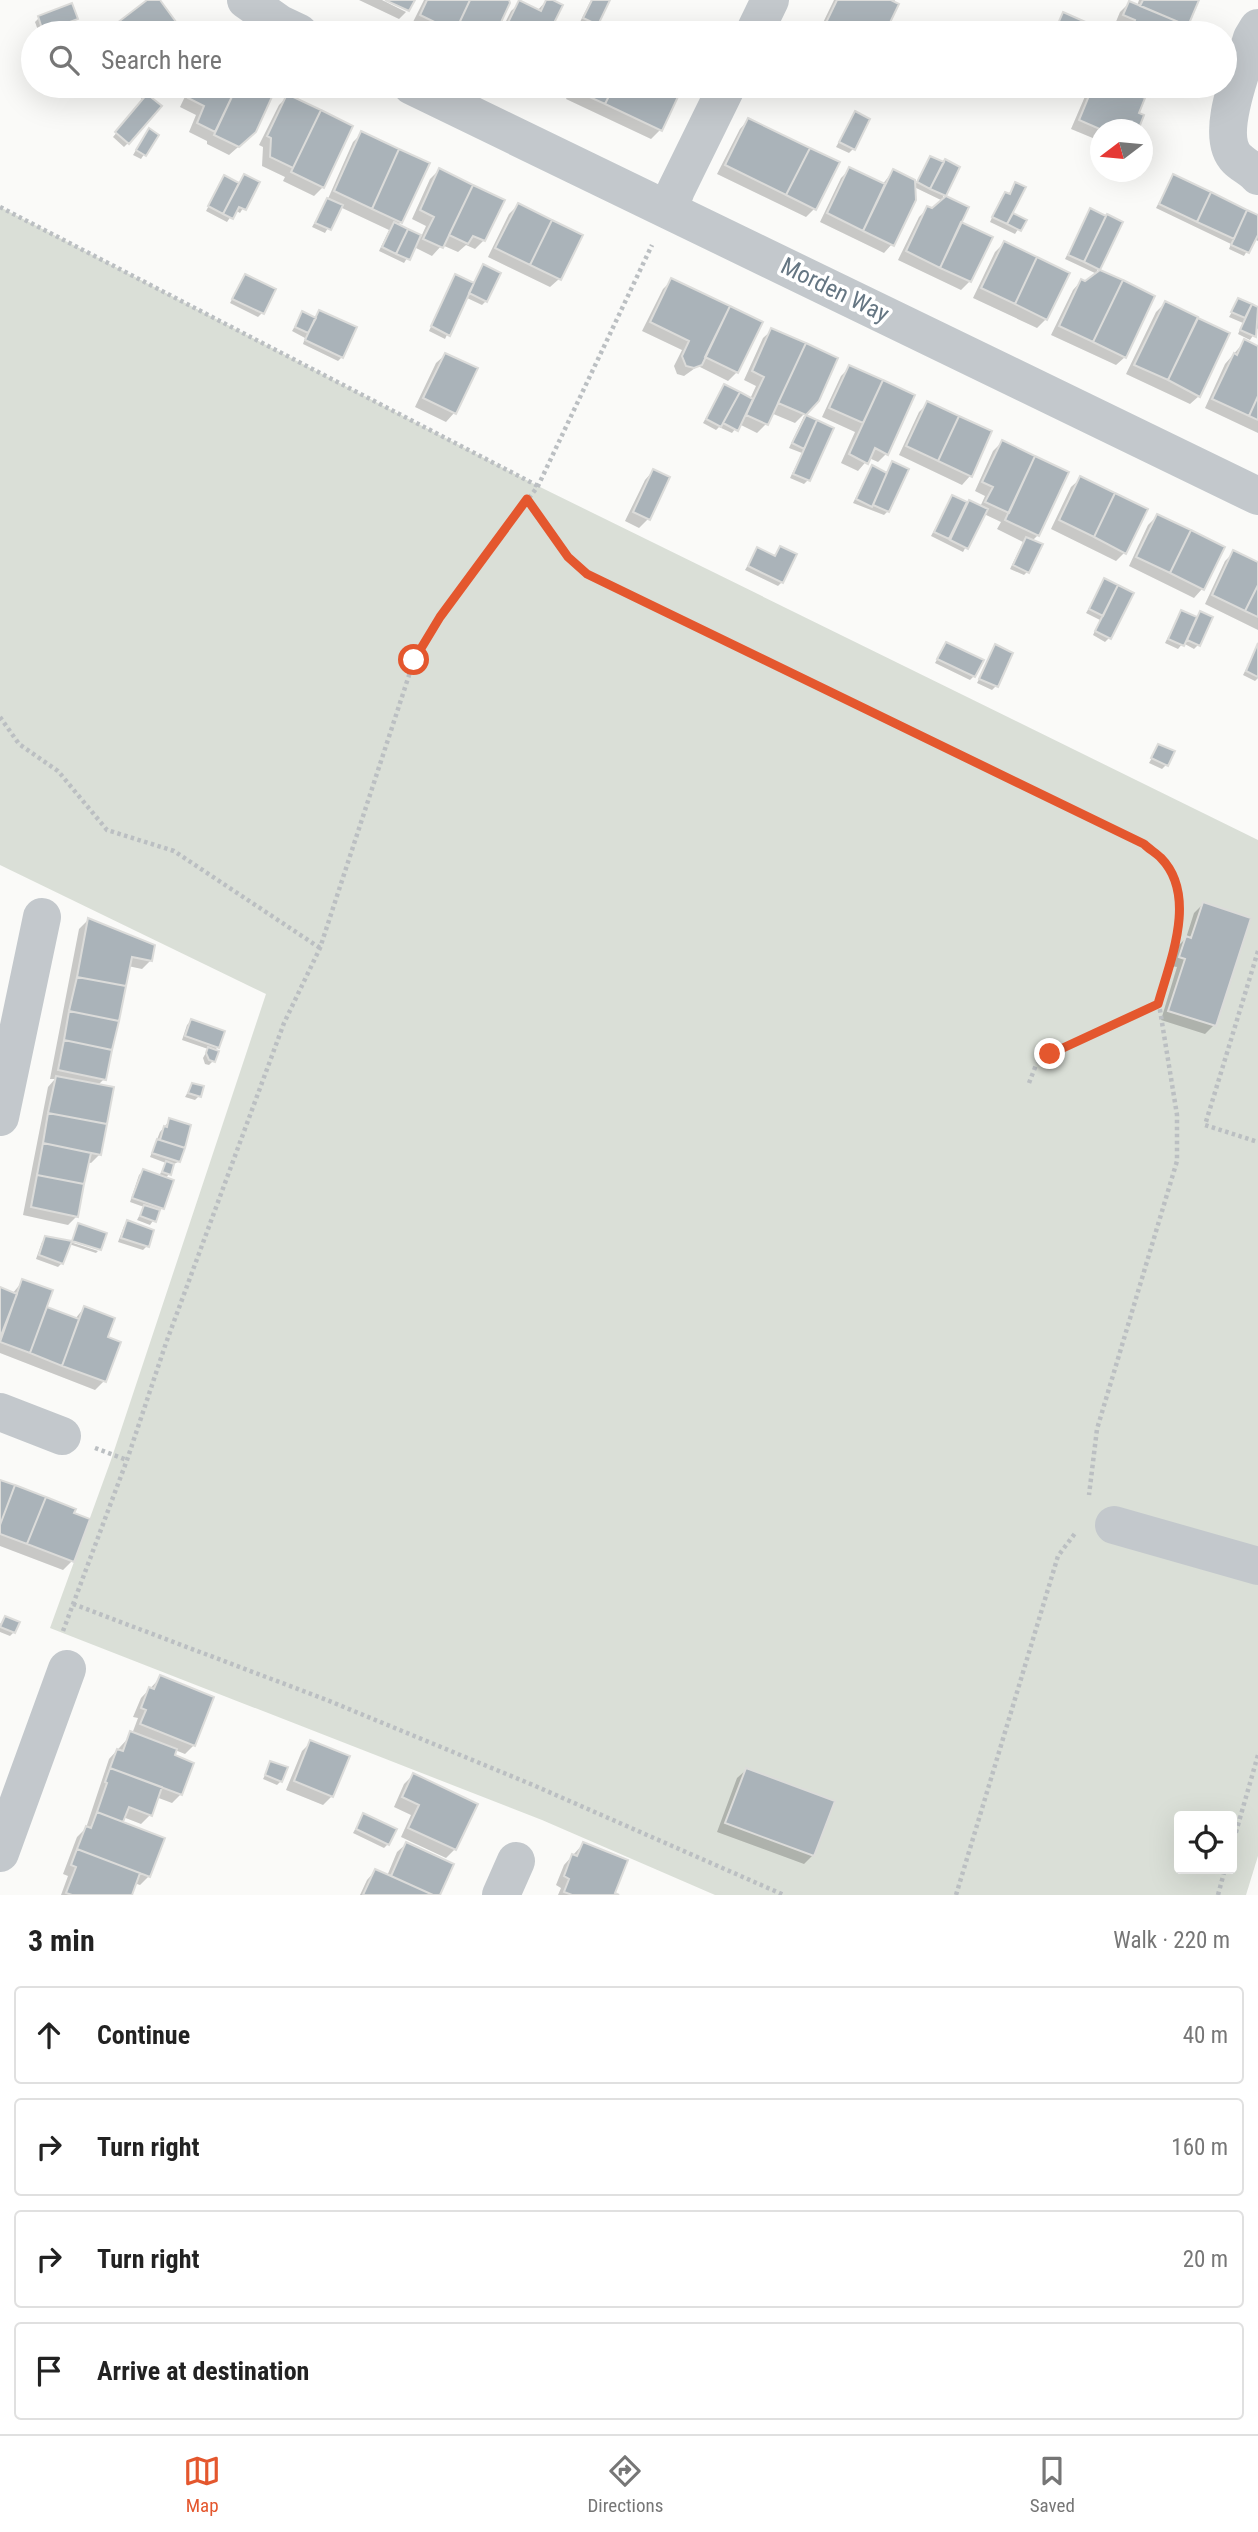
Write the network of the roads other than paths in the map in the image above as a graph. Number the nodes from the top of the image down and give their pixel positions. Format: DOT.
graph roads {
  1 [pos="246,0"];
  2 [pos="770,0"];
  3 [pos="275,21"];
  4 [pos="760,21"];
  5 [pos="1258,28"];
  6 [pos="1237,91"];
  7 [pos="437,98"];
  8 [pos="721,98"];
  9 [pos="1235,98"];
  10 [pos="1258,176"];
  11 [pos="669,209"];
  12 [pos="1258,496"];
  13 [pos="42,917"];
  14 [pos="0,1117"];
  15 [pos="0,1412"];
  16 [pos="62,1436"];
  17 [pos="1101,1515"];
  18 [pos="1258,1566"];
  19 [pos="67,1669"];
  20 [pos="0,1853"];
  1 -- 3 [label="street"];
  2 -- 4 [label="street"];
  5 -- 6 [label="street"];
  7 -- 11 [label="street, Morden Way"];
  8 -- 11 [label="street"];
  9 -- 10 [label="street"];
  11 -- 12 [label="street, Morden Way"];
  13 -- 14 [label="street"];
  15 -- 16 [label="street"];
  17 -- 18 [label="street"];
  19 -- 20 [label="street"];
}
